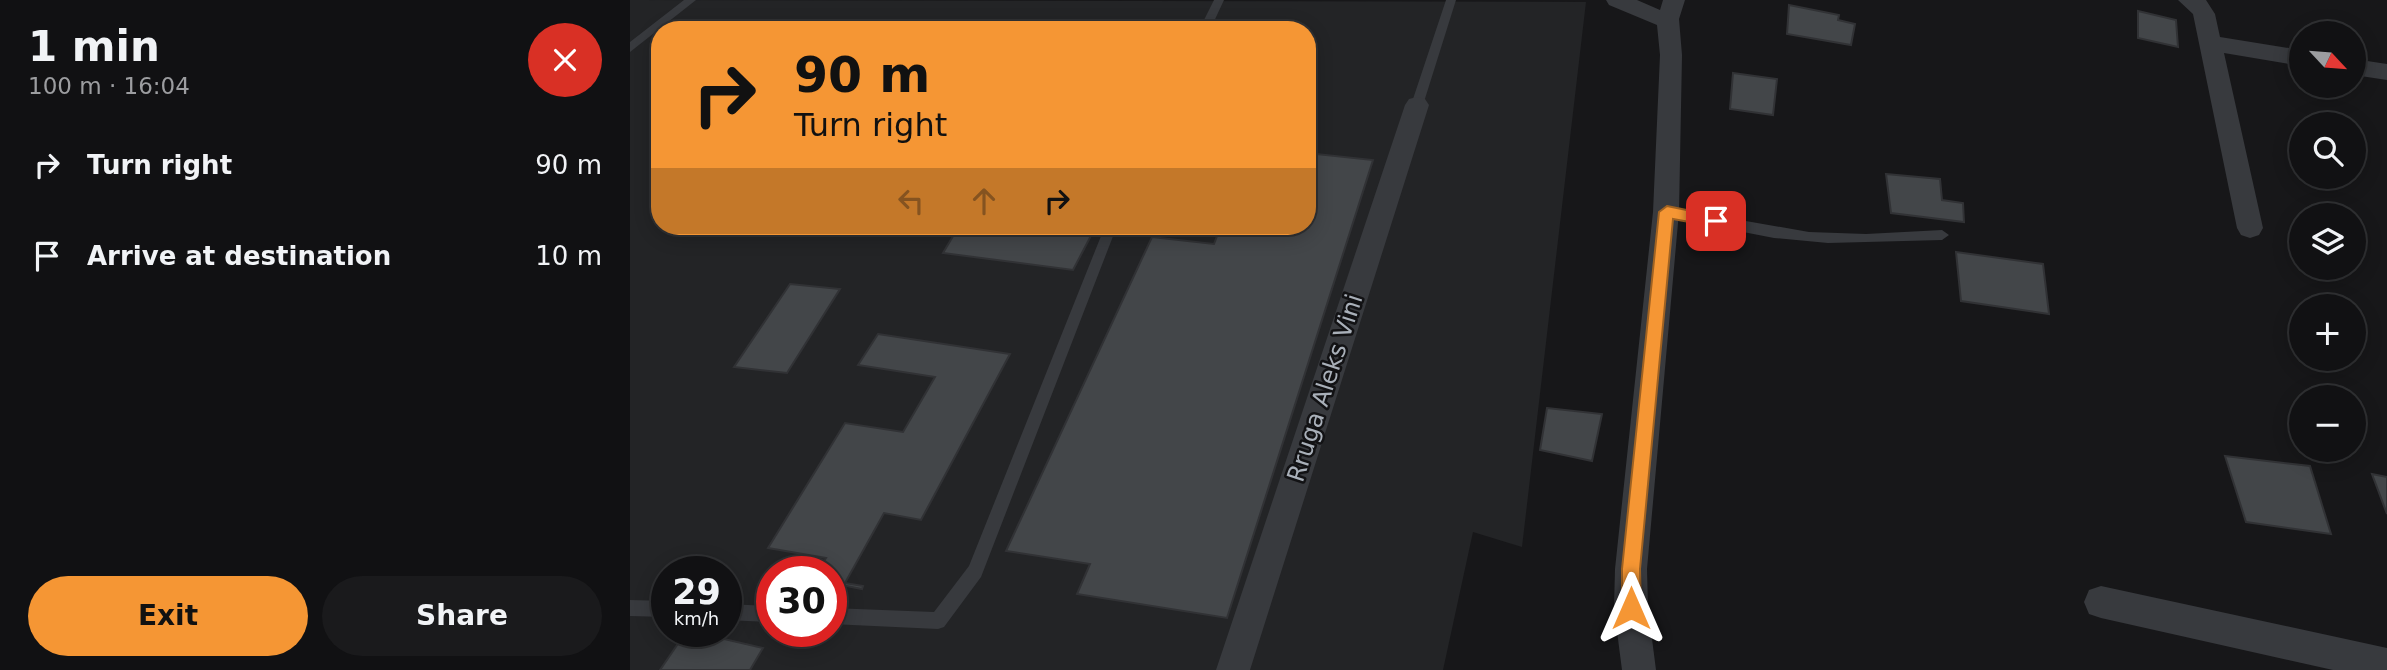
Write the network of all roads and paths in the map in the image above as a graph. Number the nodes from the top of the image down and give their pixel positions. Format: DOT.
graph roads {
  1 [pos="691,0"];
  2 [pos="1219,0"];
  3 [pos="1451,0"];
  4 [pos="1617,0"];
  5 [pos="2189,0"];
  6 [pos="1672,11"];
  7 [pos="664,21"];
  8 [pos="1208,21"];
  9 [pos="651,31"];
  10 [pos="2210,43"];
  11 [pos="630,48"];
  12 [pos="2289,56"];
  13 [pos="2366,69"];
  14 [pos="2387,72"];
  15 [pos="1417,105"];
  16 [pos="1667,212"];
  17 [pos="2250,228"];
  18 [pos="1107,235"];
  19 [pos="1942,235"];
  20 [pos="2101,603"];
  21 [pos="630,607"];
  22 [pos="651,608"];
  23 [pos="847,617"];
  24 [pos="2387,665"];
  25 [pos="1233,670"];
  26 [pos="1639,670"];
  1 -- 7 [label="lane"];
  2 -- 8 [label="lane"];
  3 -- 15 [label="lane"];
  4 -- 6 [label="street"];
  5 -- 10 [label="street"];
  6 -- 16 [label="street"];
  9 -- 11 [label="lane"];
  10 -- 12 [label="street"];
  10 -- 17 [label="street"];
  13 -- 14 [label="street"];
  15 -- 25 [label="street, Rruga Aleks Vini"];
  16 -- 19 [label="lane"];
  16 -- 26 [label="street"];
  18 -- 23 [label="lane"];
  20 -- 24 [label="street"];
  21 -- 22 [label="lane"];
}
